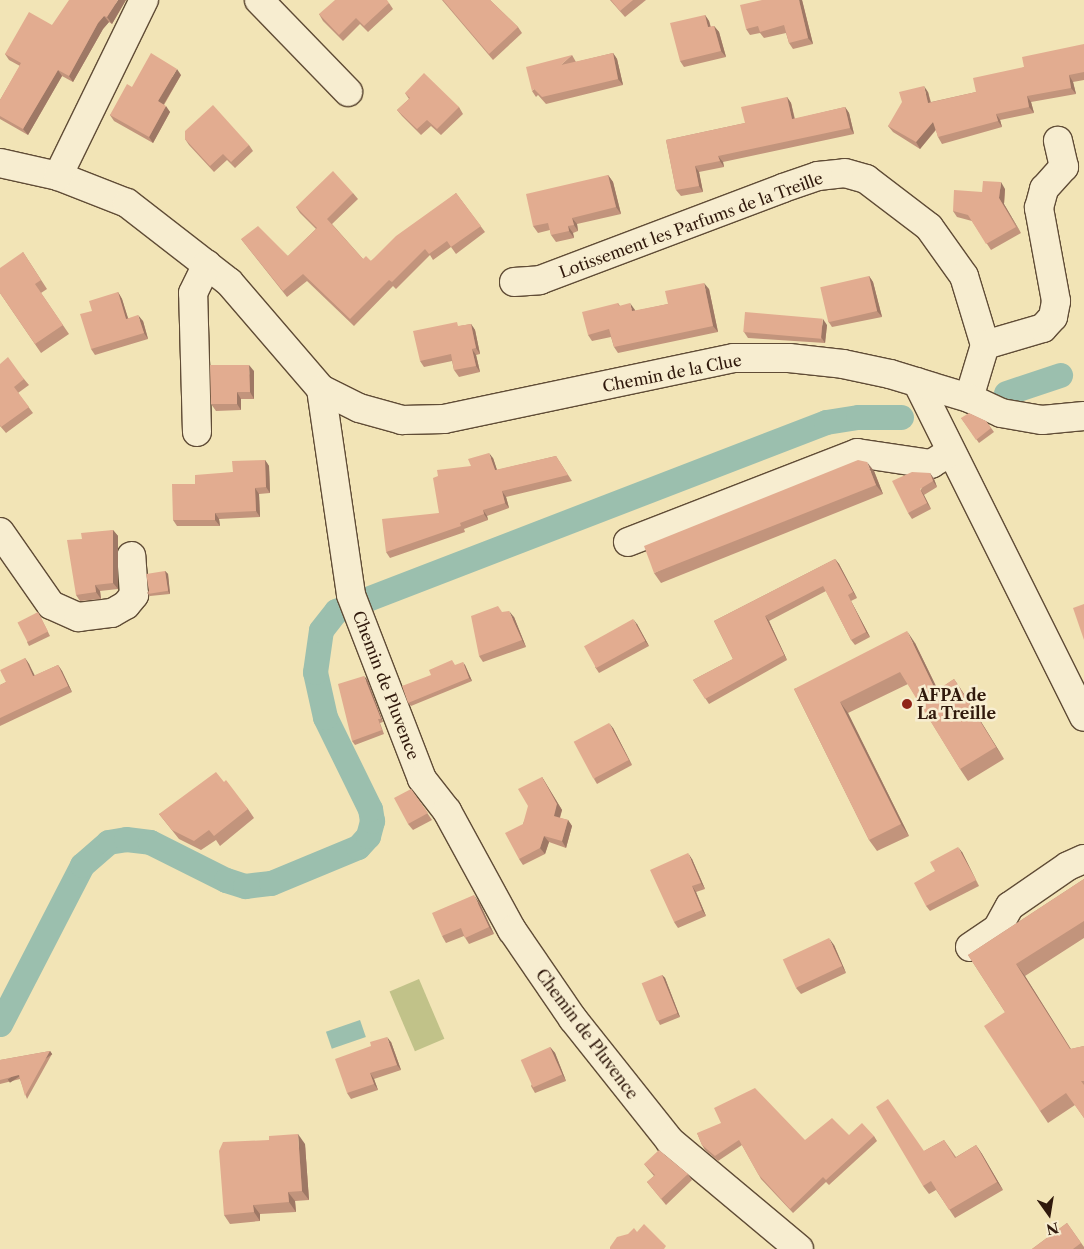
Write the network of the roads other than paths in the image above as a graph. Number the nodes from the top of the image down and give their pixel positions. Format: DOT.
graph roads {
  1 [pos="144,0"];
  2 [pos="259,0"];
  3 [pos="348,92"];
  4 [pos="1058,142"];
  5 [pos="0,163"];
  6 [pos="58,176"];
  7 [pos="207,264"];
  8 [pos="514,282"];
  9 [pos="985,345"];
  10 [pos="917,382"];
  11 [pos="321,389"];
  12 [pos="969,398"];
  13 [pos="1084,416"];
  14 [pos="197,432"];
  15 [pos="950,452"];
  16 [pos="0,532"];
  17 [pos="628,542"];
  18 [pos="131,556"];
  19 [pos="1084,717"];
  20 [pos="1084,859"];
  21 [pos="970,947"];
  22 [pos="799,1249"];
  1 -- 6 [label="street"];
  2 -- 3 [label="street"];
  4 -- 9 [label="street"];
  5 -- 6 [label="street"];
  6 -- 7 [label="street"];
  7 -- 11 [label="street"];
  7 -- 14 [label="street"];
  8 -- 9 [label="street, Lotissement les Parfums de la Treille"];
  9 -- 12 [label="street"];
  10 -- 11 [label="street, Chemin de la Clue"];
  10 -- 12 [label="street, Chemin de la Clue"];
  10 -- 15 [label="street"];
  11 -- 22 [label="street, Chemin de Pluvence"];
  12 -- 13 [label="street, Chemin de la Clue"];
  15 -- 17 [label="street"];
  15 -- 19 [label="street"];
  16 -- 18 [label="street"];
  20 -- 21 [label="street"];
}
